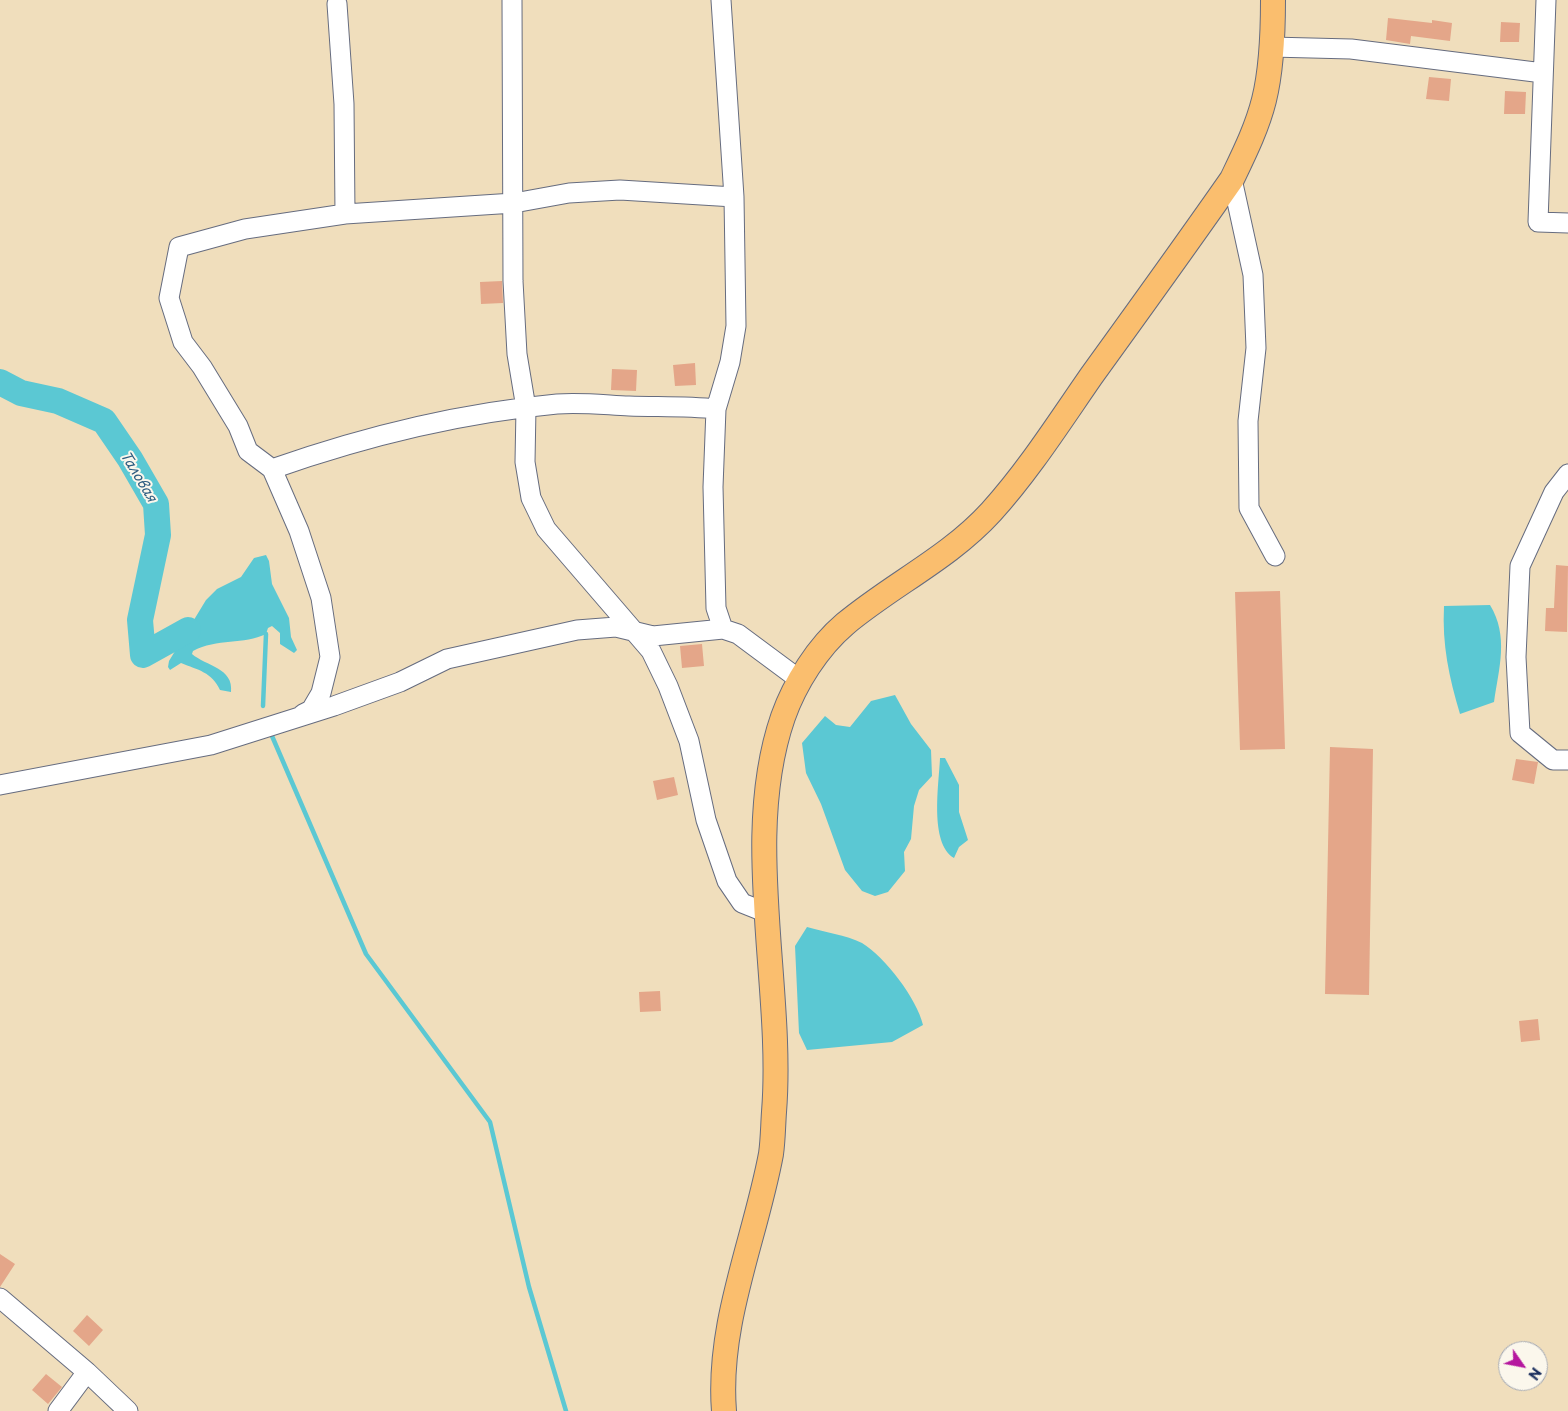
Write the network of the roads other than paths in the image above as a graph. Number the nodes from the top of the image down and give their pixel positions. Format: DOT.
graph roads {
  1 [pos="512,0"];
  2 [pos="721,0"];
  3 [pos="1273,0"];
  4 [pos="1546,0"];
  5 [pos="337,4"];
  6 [pos="1272,47"];
  7 [pos="1543,73"];
  8 [pos="1232,179"];
  9 [pos="734,197"];
  10 [pos="514,203"];
  11 [pos="345,214"];
  12 [pos="1568,223"];
  13 [pos="526,408"];
  14 [pos="716,409"];
  15 [pos="272,469"];
  16 [pos="1568,474"];
  17 [pos="1276,556"];
  18 [pos="723,630"];
  19 [pos="635,632"];
  20 [pos="800,680"];
  21 [pos="296,717"];
  22 [pos="1568,760"];
  23 [pos="0,785"];
  24 [pos="767,913"];
  25 [pos="0,1298"];
  26 [pos="87,1372"];
  27 [pos="58,1411"];
  28 [pos="128,1411"];
  29 [pos="724,1411"];
  1 -- 10 [label="street"];
  2 -- 9 [label="street"];
  3 -- 6 [label="main road"];
  4 -- 7 [label="street"];
  5 -- 11 [label="street"];
  6 -- 7 [label="street"];
  6 -- 8 [label="main road"];
  7 -- 12 [label="street"];
  8 -- 17 [label="street"];
  8 -- 20 [label="main road"];
  9 -- 10 [label="street"];
  9 -- 14 [label="street"];
  10 -- 11 [label="street"];
  10 -- 13 [label="street"];
  11 -- 15 [label="street"];
  13 -- 14 [label="street"];
  13 -- 15 [label="street"];
  13 -- 19 [label="street"];
  14 -- 18 [label="street"];
  15 -- 21 [label="street"];
  16 -- 22 [label="street"];
  18 -- 19 [label="street"];
  18 -- 20 [label="street"];
  19 -- 21 [label="street"];
  19 -- 24 [label="street"];
  20 -- 24 [label="main road"];
  21 -- 23 [label="street"];
  24 -- 29 [label="main road"];
  25 -- 26 [label="street"];
  26 -- 27 [label="street"];
  26 -- 28 [label="street"];
}
